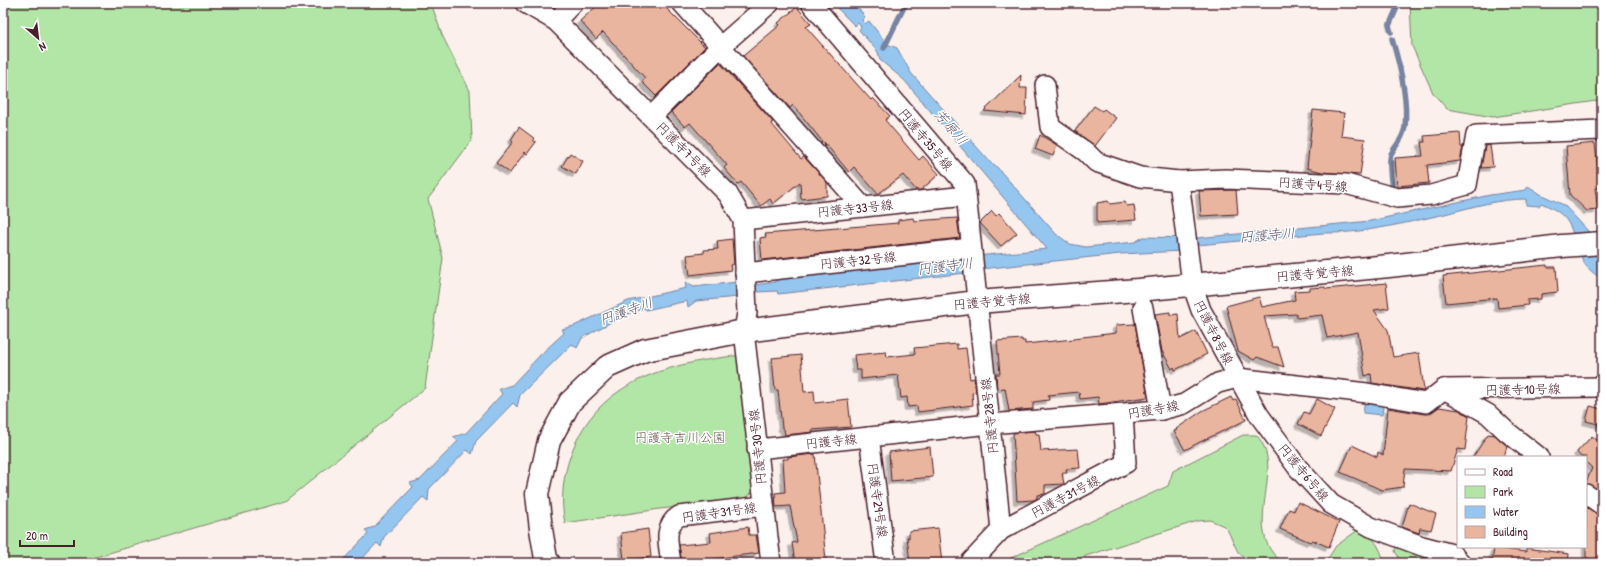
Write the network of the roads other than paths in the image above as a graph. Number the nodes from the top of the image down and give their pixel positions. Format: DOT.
graph roads {
  1 [pos="525,3"];
  2 [pos="573,3"];
  3 [pos="682,3"];
  4 [pos="770,3"];
  5 [pos="811,3"];
  6 [pos="556,20"];
  7 [pos="721,46"];
  8 [pos="1045,85"];
  9 [pos="652,116"];
  10 [pos="1602,130"];
  11 [pos="1179,181"];
  12 [pos="966,196"];
  13 [pos="863,207"];
  14 [pos="743,220"];
  15 [pos="1602,243"];
  16 [pos="972,248"];
  17 [pos="745,276"];
  18 [pos="1192,284"];
  19 [pos="977,294"];
  20 [pos="1143,308"];
  21 [pos="745,322"];
  22 [pos="1238,378"];
  23 [pos="1602,387"];
  24 [pos="1444,389"];
  25 [pos="1161,410"];
  26 [pos="1123,414"];
  27 [pos="990,424"];
  28 [pos="869,437"];
  29 [pos="757,449"];
  30 [pos="1538,456"];
  31 [pos="1587,495"];
  32 [pos="1602,505"];
  33 [pos="764,506"];
  34 [pos="1001,530"];
  35 [pos="549,563"];
  36 [pos="671,563"];
  37 [pos="771,563"];
  38 [pos="886,563"];
  39 [pos="970,563"];
  40 [pos="1461,563"];
  1 -- 6 [label="street, 円護寺7号線"];
  2 -- 6 [label="street"];
  3 -- 7 [label="street"];
  4 -- 7 [label="street"];
  5 -- 12 [label="street, 円護寺35号線"];
  6 -- 9 [label="street, 円護寺7号線"];
  7 -- 9 [label="street"];
  7 -- 13 [label="street"];
  8 -- 11 [label="street"];
  9 -- 14 [label="street, 円護寺7号線"];
  10 -- 11 [label="street, 円護寺4号線"];
  11 -- 18 [label="street"];
  12 -- 13 [label="street, 円護寺33号線"];
  12 -- 16 [label="street, 円護寺35号線"];
  13 -- 14 [label="street, 円護寺33号線"];
  14 -- 17 [label="street, 円護寺7号線"];
  15 -- 18 [label="street, 円護寺覚寺線"];
  16 -- 17 [label="street, 円護寺32号線"];
  16 -- 19 [label="street, 円護寺35号線"];
  17 -- 21 [label="street, 円護寺7号線"];
  18 -- 19 [label="street, 円護寺覚寺線"];
  18 -- 22 [label="street, 円護寺8号線"];
  19 -- 21 [label="street, 円護寺覚寺線"];
  19 -- 27 [label="street, 円護寺28号線"];
  20 -- 25 [label="street"];
  21 -- 29 [label="street, 円護寺30号線"];
  21 -- 35 [label="street, 円護寺覚寺線"];
  22 -- 24 [label="street, 円護寺線"];
  22 -- 25 [label="street, 円護寺線"];
  22 -- 40 [label="street, 円護寺6号線"];
  23 -- 24 [label="street, 円護寺10号線"];
  24 -- 30 [label="street"];
  25 -- 26 [label="street, 円護寺線"];
  26 -- 27 [label="street, 円護寺線"];
  26 -- 34 [label="street, 円護寺31号線"];
  27 -- 28 [label="street, 円護寺線"];
  27 -- 34 [label="street, 円護寺28号線"];
  28 -- 29 [label="street, 円護寺線"];
  28 -- 38 [label="street, 円護寺29号線"];
  29 -- 33 [label="street, 円護寺30号線"];
  31 -- 32 [label="street"];
  33 -- 36 [label="street, 円護寺31号線"];
  33 -- 37 [label="street, 円護寺30号線"];
  34 -- 39 [label="street, 円護寺31号線"];
}
